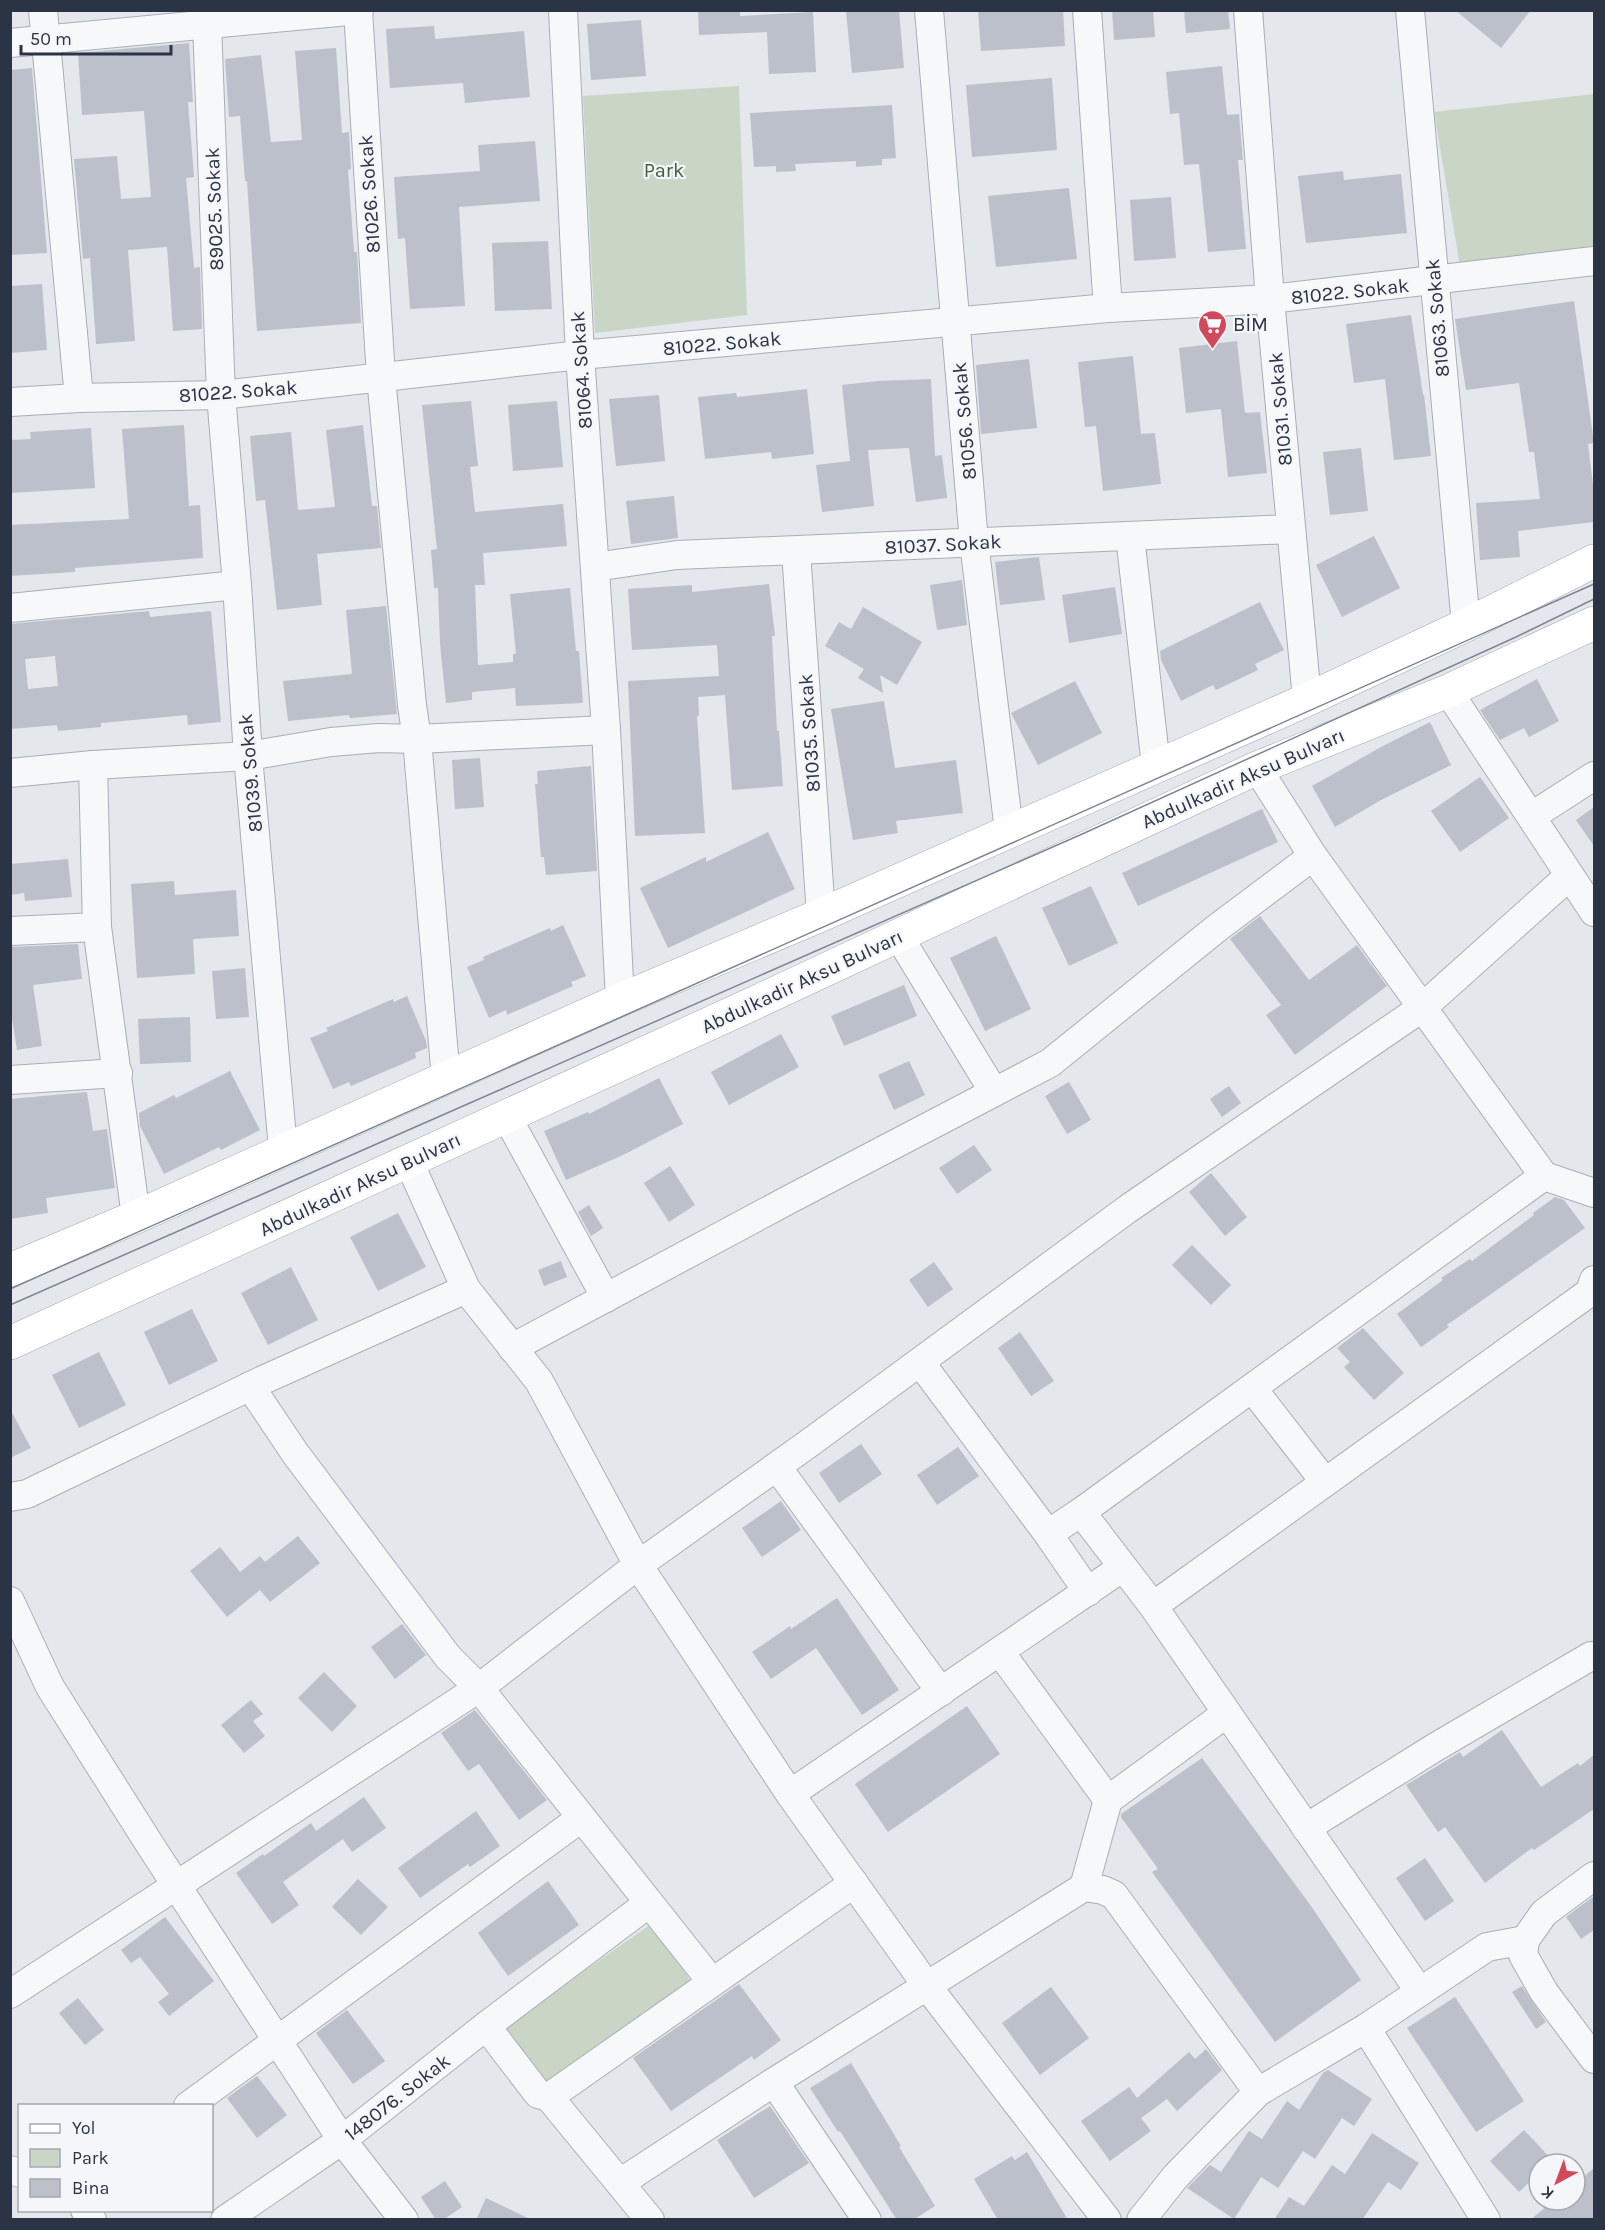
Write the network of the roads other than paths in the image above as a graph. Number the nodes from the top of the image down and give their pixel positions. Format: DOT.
graph roads {
  1 [pos="43,10"];
  2 [pos="563,10"];
  3 [pos="929,10"];
  4 [pos="1087,10"];
  5 [pos="1248,10"];
  6 [pos="1410,10"];
  7 [pos="358,11"];
  8 [pos="207,24"];
  9 [pos="45,40"];
  10 [pos="10,43"];
  11 [pos="1594,261"];
  12 [pos="1434,281"];
  13 [pos="1270,299"];
  14 [pos="1108,308"];
  15 [pos="956,322"];
  16 [pos="580,356"];
  17 [pos="381,378"];
  18 [pos="221,395"];
  19 [pos="79,398"];
  20 [pos="10,402"];
  21 [pos="1291,529"];
  22 [pos="1130,536"];
  23 [pos="974,542"];
  24 [pos="796,551"];
  25 [pos="1594,561"];
  26 [pos="595,567"];
  27 [pos="237,585"];
  28 [pos="10,608"];
  29 [pos="1594,623"];
  30 [pos="1466,625"];
  31 [pos="1448,690"];
  32 [pos="1307,699"];
  33 [pos="606,730"];
  34 [pos="417,739"];
  35 [pos="248,756"];
  36 [pos="93,765"];
  37 [pos="1156,766"];
  38 [pos="1257,768"];
  39 [pos="10,773"];
  40 [pos="1594,776"];
  41 [pos="1532,816"];
  42 [pos="1009,831"];
  43 [pos="1313,856"];
  44 [pos="1569,876"];
  45 [pos="1594,912"];
  46 [pos="822,915"];
  47 [pos="98,927"];
  48 [pos="10,931"];
  49 [pos="898,935"];
  50 [pos="620,1000"];
  51 [pos="1424,1007"];
  52 [pos="118,1073"];
  53 [pos="446,1079"];
  54 [pos="10,1080"];
  55 [pos="994,1092"];
  56 [pos="507,1117"];
  57 [pos="284,1149"];
  58 [pos="409,1162"];
  59 [pos="1544,1176"];
  60 [pos="1594,1193"];
  61 [pos="136,1217"];
  62 [pos="10,1270"];
  63 [pos="466,1289"];
  64 [pos="1593,1290"];
  65 [pos="606,1298"];
  66 [pos="10,1343"];
  67 [pos="512,1348"];
  68 [pos="920,1362"];
  69 [pos="250,1386"];
  70 [pos="1251,1388"];
  71 [pos="777,1467"];
  72 [pos="1325,1482"];
  73 [pos="10,1497"];
  74 [pos="1081,1512"];
  75 [pos="1048,1534"];
  76 [pos="638,1565"];
  77 [pos="1123,1567"];
  78 [pos="1088,1592"];
  79 [pos="10,1601"];
  80 [pos="1152,1606"];
  81 [pos="1000,1652"];
  82 [pos="1593,1659"];
  83 [pos="479,1688"];
  84 [pos="941,1692"];
  85 [pos="1227,1713"];
  86 [pos="790,1794"];
  87 [pos="1108,1800"];
  88 [pos="581,1818"];
  89 [pos="1306,1828"];
  90 [pos="1594,1876"];
  91 [pos="854,1883"];
  92 [pos="176,1884"];
  93 [pos="1084,1887"];
  94 [pos="649,1903"];
  95 [pos="1525,1940"];
  96 [pos="712,1982"];
  97 [pos="927,1986"];
  98 [pos="1420,1992"];
  99 [pos="10,1994"];
  100 [pos="486,2026"];
  101 [pos="1366,2028"];
  102 [pos="277,2040"];
  103 [pos="1594,2059"];
  104 [pos="774,2082"];
  105 [pos="1258,2092"];
  106 [pos="549,2097"];
  107 [pos="191,2104"];
  108 [pos="342,2140"];
  109 [pos="620,2183"];
  110 [pos="227,2219"];
  111 [pos="404,2220"];
  112 [pos="650,2220"];
  113 [pos="867,2220"];
  114 [pos="1107,2220"];
  115 [pos="1141,2220"];
  116 [pos="1486,2220"];
  1 -- 9 [label="street"];
  2 -- 16 [label="street, 81064. Sokak"];
  3 -- 15 [label="street, 81056. Sokak"];
  4 -- 14 [label="street"];
  5 -- 13 [label="street, 81031. Sokak"];
  6 -- 12 [label="street, 81063. Sokak"];
  7 -- 8 [label="street"];
  7 -- 17 [label="street, 81026. Sokak"];
  8 -- 9 [label="street"];
  8 -- 18 [label="street, 89025. Sokak"];
  9 -- 10 [label="street"];
  9 -- 19 [label="street"];
  11 -- 12 [label="street, 81022. Sokak"];
  12 -- 13 [label="street, 81022. Sokak"];
  12 -- 30 [label="street, 81063. Sokak"];
  13 -- 14 [label="street, 81022. Sokak"];
  13 -- 21 [label="street, 81031. Sokak"];
  14 -- 15 [label="street, 81022. Sokak"];
  15 -- 16 [label="street, 81022. Sokak"];
  15 -- 23 [label="street, 81056. Sokak"];
  16 -- 17 [label="street, 81022. Sokak"];
  16 -- 26 [label="street, 81064. Sokak"];
  17 -- 18 [label="street, 81022. Sokak"];
  17 -- 34 [label="street"];
  18 -- 19 [label="street, 81022. Sokak"];
  18 -- 27 [label="street, 81039. Sokak"];
  19 -- 20 [label="street, 81022. Sokak"];
  21 -- 22 [label="street, 81037. Sokak"];
  21 -- 32 [label="street, 81031. Sokak"];
  22 -- 23 [label="street, 81037. Sokak"];
  22 -- 37 [label="street"];
  23 -- 24 [label="street, 81037. Sokak"];
  23 -- 42 [label="street, 81056. Sokak"];
  24 -- 26 [label="street, 81037. Sokak"];
  24 -- 46 [label="street, 81035. Sokak"];
  25 -- 30 [label="main road"];
  26 -- 33 [label="street, 81064. Sokak"];
  27 -- 28 [label="street"];
  27 -- 35 [label="street, 81039. Sokak"];
  29 -- 31 [label="main road, Abdulkadir Aksu Bulvarı"];
  30 -- 32 [label="main road"];
  31 -- 38 [label="main road, Abdulkadir Aksu Bulvarı"];
  31 -- 41 [label="street"];
  32 -- 37 [label="main road"];
  33 -- 34 [label="street"];
  33 -- 50 [label="street, 81064. Sokak"];
  34 -- 35 [label="street"];
  34 -- 53 [label="street"];
  35 -- 36 [label="street"];
  35 -- 57 [label="street, 81039. Sokak"];
  36 -- 39 [label="street"];
  36 -- 47 [label="street"];
  37 -- 42 [label="main road"];
  38 -- 43 [label="street"];
  38 -- 49 [label="main road, Abdulkadir Aksu Bulvarı"];
  40 -- 41 [label="street"];
  41 -- 44 [label="street"];
  42 -- 46 [label="main road"];
  43 -- 51 [label="street"];
  43 -- 55 [label="street"];
  44 -- 45 [label="street"];
  44 -- 51 [label="street"];
  46 -- 50 [label="main road"];
  47 -- 48 [label="street"];
  47 -- 52 [label="street"];
  49 -- 55 [label="street"];
  49 -- 56 [label="main road, Abdulkadir Aksu Bulvarı"];
  50 -- 53 [label="main road"];
  51 -- 59 [label="street"];
  51 -- 68 [label="street"];
  52 -- 54 [label="street"];
  52 -- 61 [label="street"];
  53 -- 57 [label="main road"];
  55 -- 65 [label="street"];
  56 -- 58 [label="main road, Abdulkadir Aksu Bulvarı"];
  56 -- 65 [label="street"];
  57 -- 61 [label="main road"];
  58 -- 63 [label="street"];
  58 -- 66 [label="main road, Abdulkadir Aksu Bulvarı"];
  59 -- 60 [label="street"];
  59 -- 70 [label="street"];
  61 -- 62 [label="main road"];
  63 -- 67 [label="street"];
  63 -- 69 [label="street"];
  64 -- 72 [label="street"];
  65 -- 67 [label="street"];
  67 -- 76 [label="street"];
  68 -- 71 [label="street"];
  68 -- 75 [label="street"];
  69 -- 73 [label="street"];
  69 -- 83 [label="street"];
  70 -- 72 [label="street"];
  70 -- 74 [label="street"];
  71 -- 76 [label="street"];
  71 -- 84 [label="street"];
  72 -- 80 [label="street"];
  74 -- 75 [label="street"];
  74 -- 77 [label="street"];
  75 -- 78 [label="street"];
  76 -- 83 [label="street"];
  76 -- 86 [label="street"];
  77 -- 78 [label="street"];
  77 -- 80 [label="street"];
  78 -- 81 [label="street"];
  79 -- 92 [label="street"];
  80 -- 85 [label="street"];
  81 -- 84 [label="street"];
  81 -- 87 [label="street"];
  82 -- 89 [label="street"];
  83 -- 88 [label="street"];
  83 -- 92 [label="street"];
  84 -- 86 [label="street"];
  85 -- 87 [label="street"];
  85 -- 89 [label="street"];
  86 -- 91 [label="street"];
  87 -- 93 [label="street"];
  88 -- 94 [label="street"];
  88 -- 102 [label="street"];
  89 -- 98 [label="street"];
  90 -- 95 [label="street"];
  91 -- 96 [label="street"];
  91 -- 97 [label="street"];
  92 -- 99 [label="street"];
  92 -- 102 [label="street"];
  93 -- 97 [label="street"];
  93 -- 105 [label="street"];
  94 -- 96 [label="street"];
  94 -- 100 [label="street, 148076. Sokak"];
  95 -- 98 [label="street"];
  95 -- 103 [label="street"];
  96 -- 106 [label="street"];
  97 -- 104 [label="street"];
  97 -- 114 [label="street"];
  98 -- 101 [label="street"];
  100 -- 106 [label="street"];
  100 -- 108 [label="street, 148076. Sokak"];
  101 -- 105 [label="street"];
  101 -- 116 [label="street"];
  102 -- 107 [label="street"];
  102 -- 108 [label="street"];
  104 -- 109 [label="street"];
  104 -- 113 [label="street"];
  105 -- 115 [label="street"];
  106 -- 109 [label="street"];
  108 -- 110 [label="street, 148076. Sokak"];
  108 -- 111 [label="street"];
  109 -- 112 [label="street"];
}
